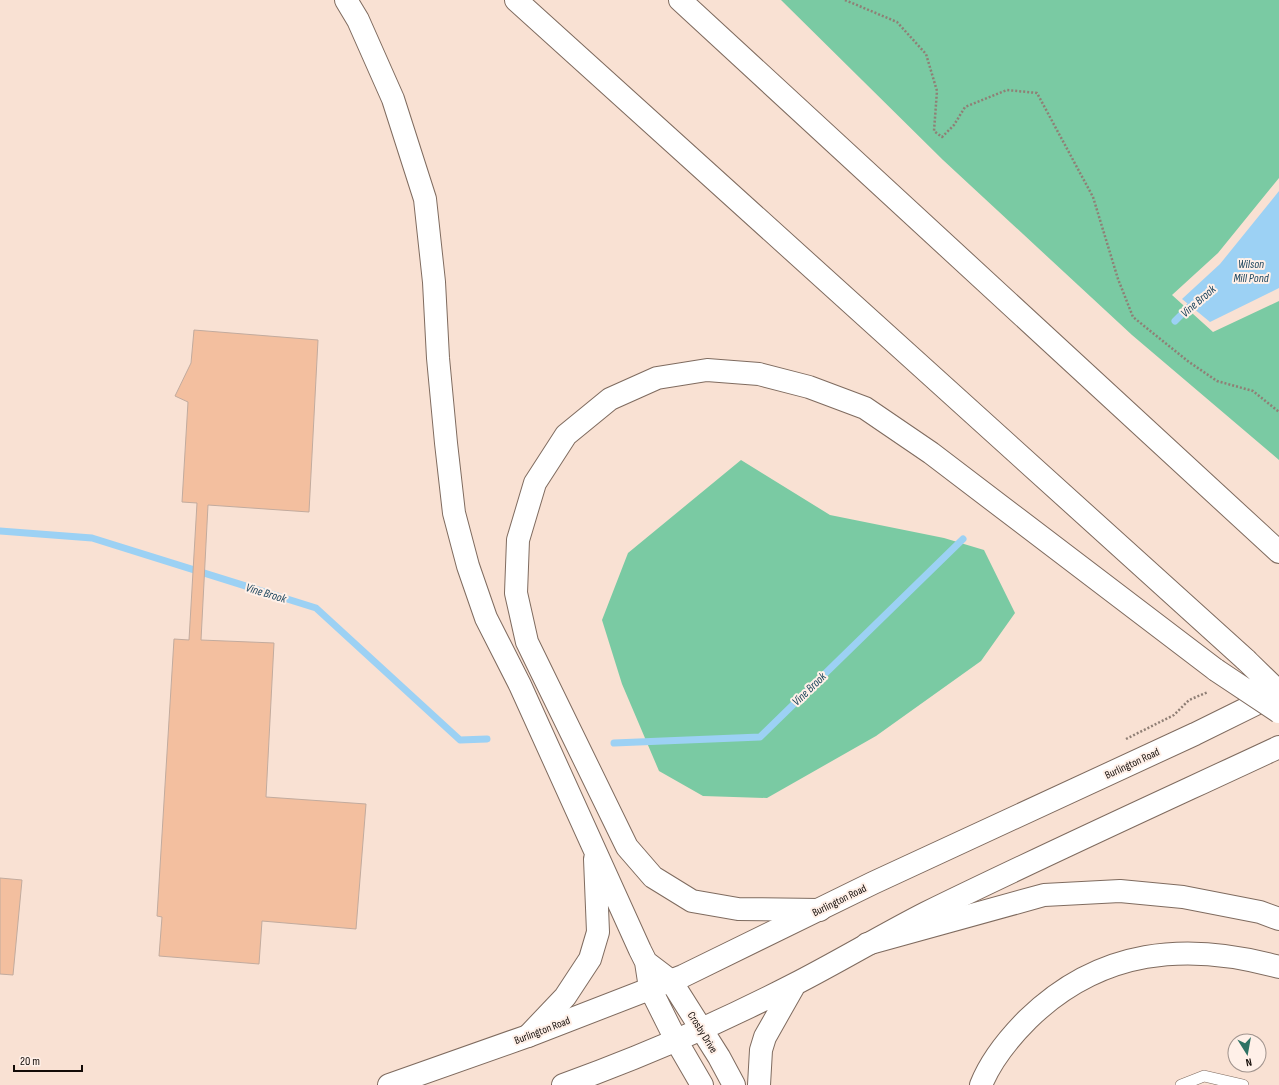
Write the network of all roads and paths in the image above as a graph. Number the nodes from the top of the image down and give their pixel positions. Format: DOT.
graph roads {
  1 [pos="346,0"];
  2 [pos="516,0"];
  3 [pos="680,0"];
  4 [pos="845,0"];
  5 [pos="1279,412"];
  6 [pos="1279,552"];
  7 [pos="1279,692"];
  8 [pos="1204,694"];
  9 [pos="1279,712"];
  10 [pos="1124,740"];
  11 [pos="1279,748"];
  12 [pos="595,848"];
  13 [pos="820,910"];
  14 [pos="1279,919"];
  15 [pos="867,944"];
  16 [pos="646,962"];
  17 [pos="1279,967"];
  18 [pos="671,980"];
  19 [pos="795,984"];
  20 [pos="650,988"];
  21 [pos="702,1030"];
  22 [pos="528,1036"];
  23 [pos="677,1042"];
  24 [pos="389,1085"];
  25 [pos="563,1085"];
  26 [pos="702,1085"];
  27 [pos="734,1085"];
  28 [pos="759,1085"];
  29 [pos="981,1085"];
  30 [pos="1181,1085"];
  31 [pos="1243,1085"];
  1 -- 12 [label="main road"];
  2 -- 7 [label="main road, bridge"];
  3 -- 6 [label="main road"];
  4 -- 5 [label="path"];
  7 -- 13 [label="main road, Burlington Road"];
  8 -- 10 [label="path"];
  9 -- 13 [label="main road, bridge"];
  11 -- 15 [label="main road"];
  12 -- 16 [label="main road"];
  12 -- 22 [label="main road"];
  13 -- 18 [label="main road, Burlington Road"];
  14 -- 15 [label="main road"];
  15 -- 19 [label="main road"];
  16 -- 18 [label="main road"];
  16 -- 20 [label="main road"];
  17 -- 29 [label="main road"];
  18 -- 20 [label="main road, Burlington Road"];
  18 -- 21 [label="main road, Crosby Drive"];
  19 -- 21 [label="main road"];
  19 -- 28 [label="main road"];
  20 -- 22 [label="main road, Burlington Road"];
  20 -- 23 [label="main road"];
  21 -- 23 [label="main road"];
  21 -- 27 [label="main road, Crosby Drive"];
  22 -- 24 [label="main road, Burlington Road"];
  23 -- 25 [label="main road"];
  23 -- 26 [label="main road"];
  30 -- 31 [label="lane"];
}
